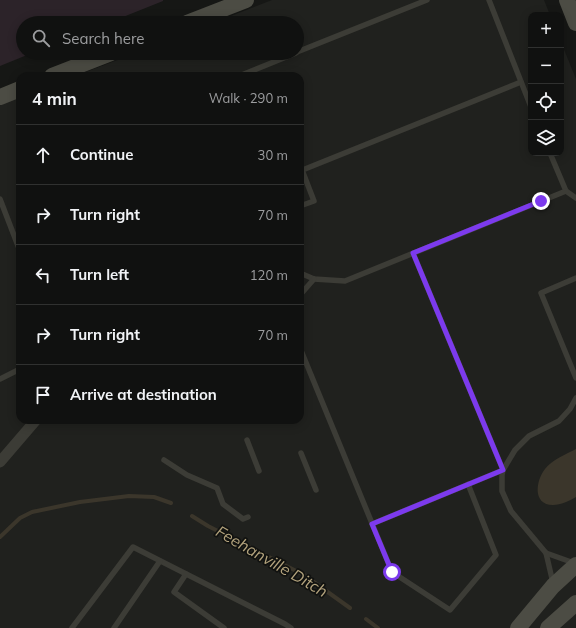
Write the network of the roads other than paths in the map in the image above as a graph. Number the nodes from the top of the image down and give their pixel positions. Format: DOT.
graph roads {
  1 [pos="246,0"];
  2 [pos="427,0"];
  3 [pos="489,0"];
  4 [pos="567,0"];
  5 [pos="205,16"];
  6 [pos="576,23"];
  7 [pos="304,50"];
  8 [pos="93,60"];
  9 [pos="279,60"];
  10 [pos="62,72"];
  11 [pos="249,72"];
  12 [pos="521,82"];
  13 [pos="16,91"];
  14 [pos="0,97"];
  15 [pos="528,100"];
  16 [pos="551,156"];
  17 [pos="304,170"];
  18 [pos="304,178"];
  19 [pos="566,191"];
  20 [pos="576,198"];
  21 [pos="0,199"];
  22 [pos="304,205"];
  23 [pos="16,241"];
  24 [pos="413,253"];
  25 [pos="304,275"];
  26 [pos="576,278"];
  27 [pos="314,279"];
  28 [pos="304,290"];
  29 [pos="304,358"];
  30 [pos="16,371"];
  31 [pos="576,378"];
  32 [pos="0,379"];
  33 [pos="576,398"];
  34 [pos="33,424"];
  35 [pos="247,440"];
  36 [pos="301,453"];
  37 [pos="164,460"];
  38 [pos="0,462"];
  39 [pos="259,470"];
  40 [pos="503,470"];
  41 [pos="468,484"];
  42 [pos="316,490"];
  43 [pos="248,517"];
  44 [pos="372,524"];
  45 [pos="546,553"];
  46 [pos="160,561"];
  47 [pos="576,564"];
  48 [pos="186,574"];
  49 [pos="553,586"];
  50 [pos="576,603"];
  51 [pos="72,628"];
  52 [pos="114,628"];
  53 [pos="224,628"];
  54 [pos="291,628"];
  55 [pos="518,628"];
  56 [pos="548,628"];
  1 -- 5 [label="main road"];
  2 -- 7 [label="lane"];
  3 -- 12 [label="lane"];
  4 -- 6 [label="main road"];
  8 -- 10 [label="main road"];
  9 -- 11 [label="lane"];
  12 -- 15 [label="lane"];
  12 -- 17 [label="lane"];
  13 -- 14 [label="main road"];
  16 -- 19 [label="lane"];
  18 -- 22 [label="lane"];
  19 -- 20 [label="lane"];
  19 -- 24 [label="lane"];
  21 -- 23 [label="lane"];
  24 -- 27 [label="lane"];
  24 -- 40 [label="lane"];
  25 -- 27 [label="lane"];
  26 -- 31 [label="lane"];
  27 -- 28 [label="lane"];
  29 -- 44 [label="lane"];
  30 -- 32 [label="lane"];
  33 -- 40 [label="lane"];
  34 -- 38 [label="street"];
  35 -- 39 [label="lane"];
  36 -- 42 [label="lane"];
  37 -- 43 [label="lane"];
  40 -- 41 [label="lane"];
  40 -- 45 [label="lane"];
  41 -- 44 [label="lane"];
  41 -- 44 [label="lane"];
  45 -- 47 [label="lane"];
  45 -- 49 [label="lane"];
  46 -- 48 [label="lane"];
  46 -- 51 [label="lane"];
  46 -- 52 [label="lane"];
  47 -- 49 [label="main road"];
  48 -- 53 [label="lane"];
  48 -- 54 [label="lane"];
  49 -- 55 [label="main road"];
  50 -- 56 [label="main road"];
}
